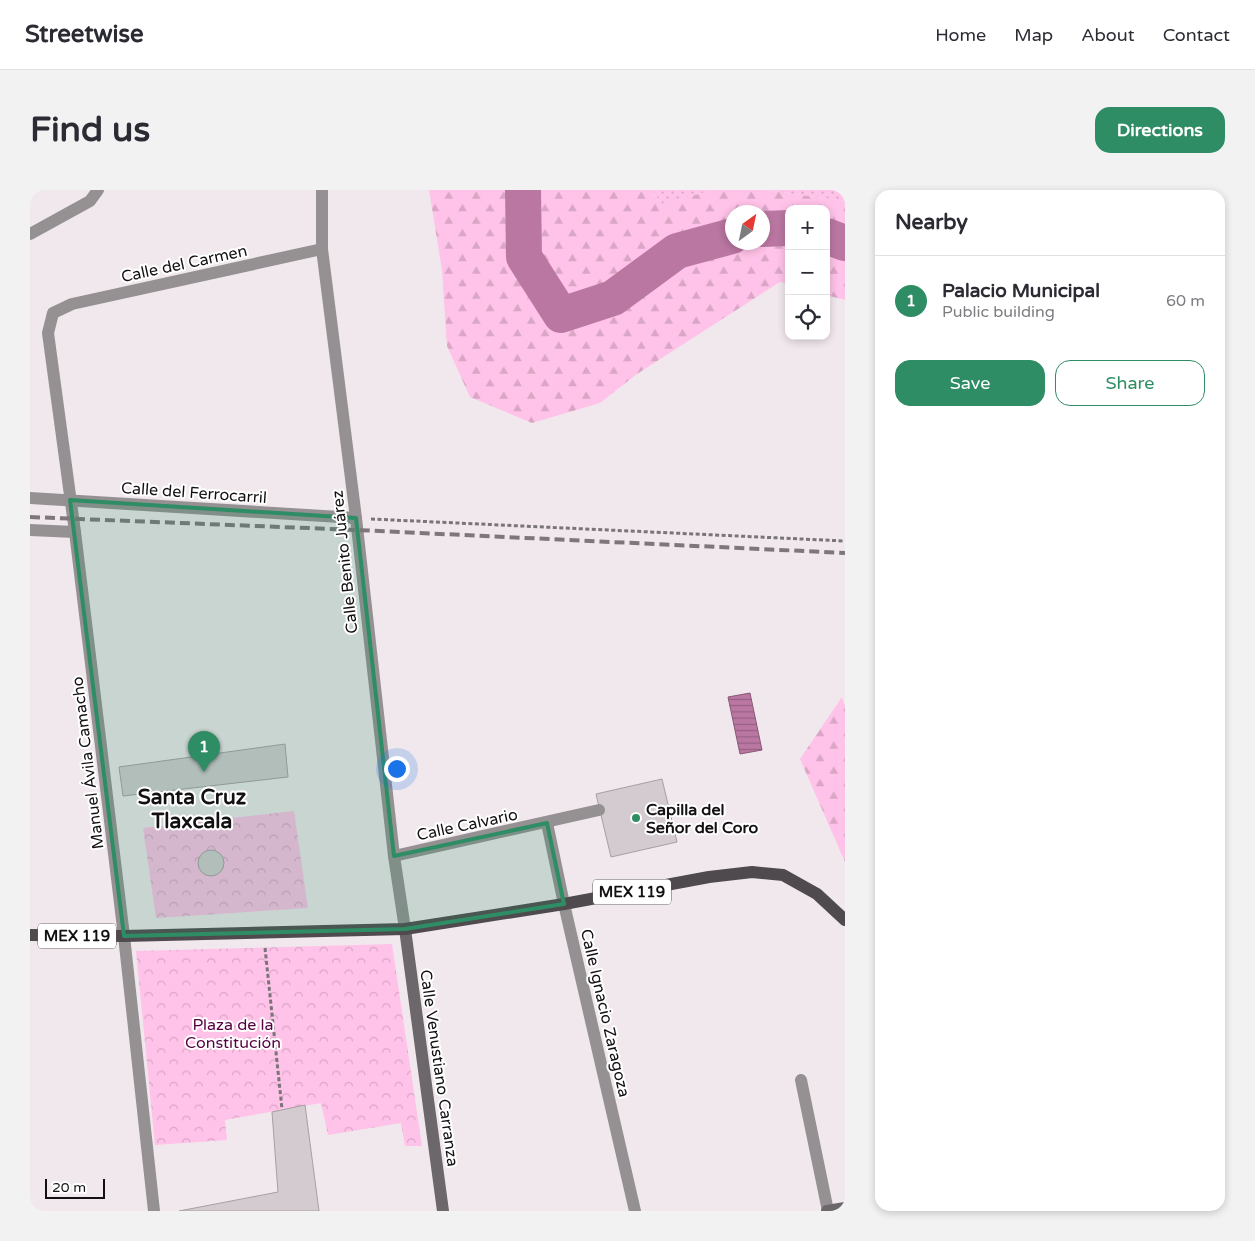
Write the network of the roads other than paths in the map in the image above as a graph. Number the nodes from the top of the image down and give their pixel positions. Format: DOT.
graph roads {
  1 [pos="98,190"];
  2 [pos="322,190"];
  3 [pos="30,234"];
  4 [pos="322,249"];
  5 [pos="53,313"];
  6 [pos="30,498"];
  7 [pos="70,500"];
  8 [pos="356,518"];
  9 [pos="30,530"];
  10 [pos="75,532"];
  11 [pos="599,810"];
  12 [pos="547,823"];
  13 [pos="394,856"];
  14 [pos="564,904"];
  15 [pos="845,920"];
  16 [pos="404,929"];
  17 [pos="30,935"];
  18 [pos="124,936"];
  19 [pos="801,1080"];
  20 [pos="845,1208"];
  21 [pos="154,1211"];
  22 [pos="443,1211"];
  23 [pos="635,1211"];
  24 [pos="827,1211"];
  1 -- 3 [label="street"];
  2 -- 4 [label="street, Calle Benito Juárez"];
  4 -- 5 [label="street, Calle del Carmen"];
  4 -- 8 [label="street, Calle Benito Juárez"];
  5 -- 7 [label="street, Manuel Ávila Camacho"];
  6 -- 7 [label="street, Calle del Ferrocarril"];
  7 -- 8 [label="street, Calle del Ferrocarril"];
  7 -- 10 [label="street, Manuel Ávila Camacho"];
  8 -- 13 [label="street, Calle Benito Juárez"];
  9 -- 10 [label="street"];
  10 -- 18 [label="street, Manuel Ávila Camacho"];
  11 -- 12 [label="street, Calle Calvario"];
  12 -- 13 [label="street, Calle Calvario"];
  12 -- 14 [label="street, Calle Ignacio Zaragoza"];
  13 -- 16 [label="street, Calle Benito Juárez"];
  14 -- 15 [label="main road, MEX 119"];
  14 -- 16 [label="main road, MEX 119"];
  14 -- 23 [label="street, Calle Ignacio Zaragoza"];
  16 -- 18 [label="main road, MEX 119"];
  16 -- 22 [label="main road, Calle Venustiano Carranza"];
  17 -- 18 [label="main road, MEX 119"];
  18 -- 21 [label="street, Manuel Ávila Camacho"];
  19 -- 24 [label="street"];
  20 -- 24 [label="main road"];
}
